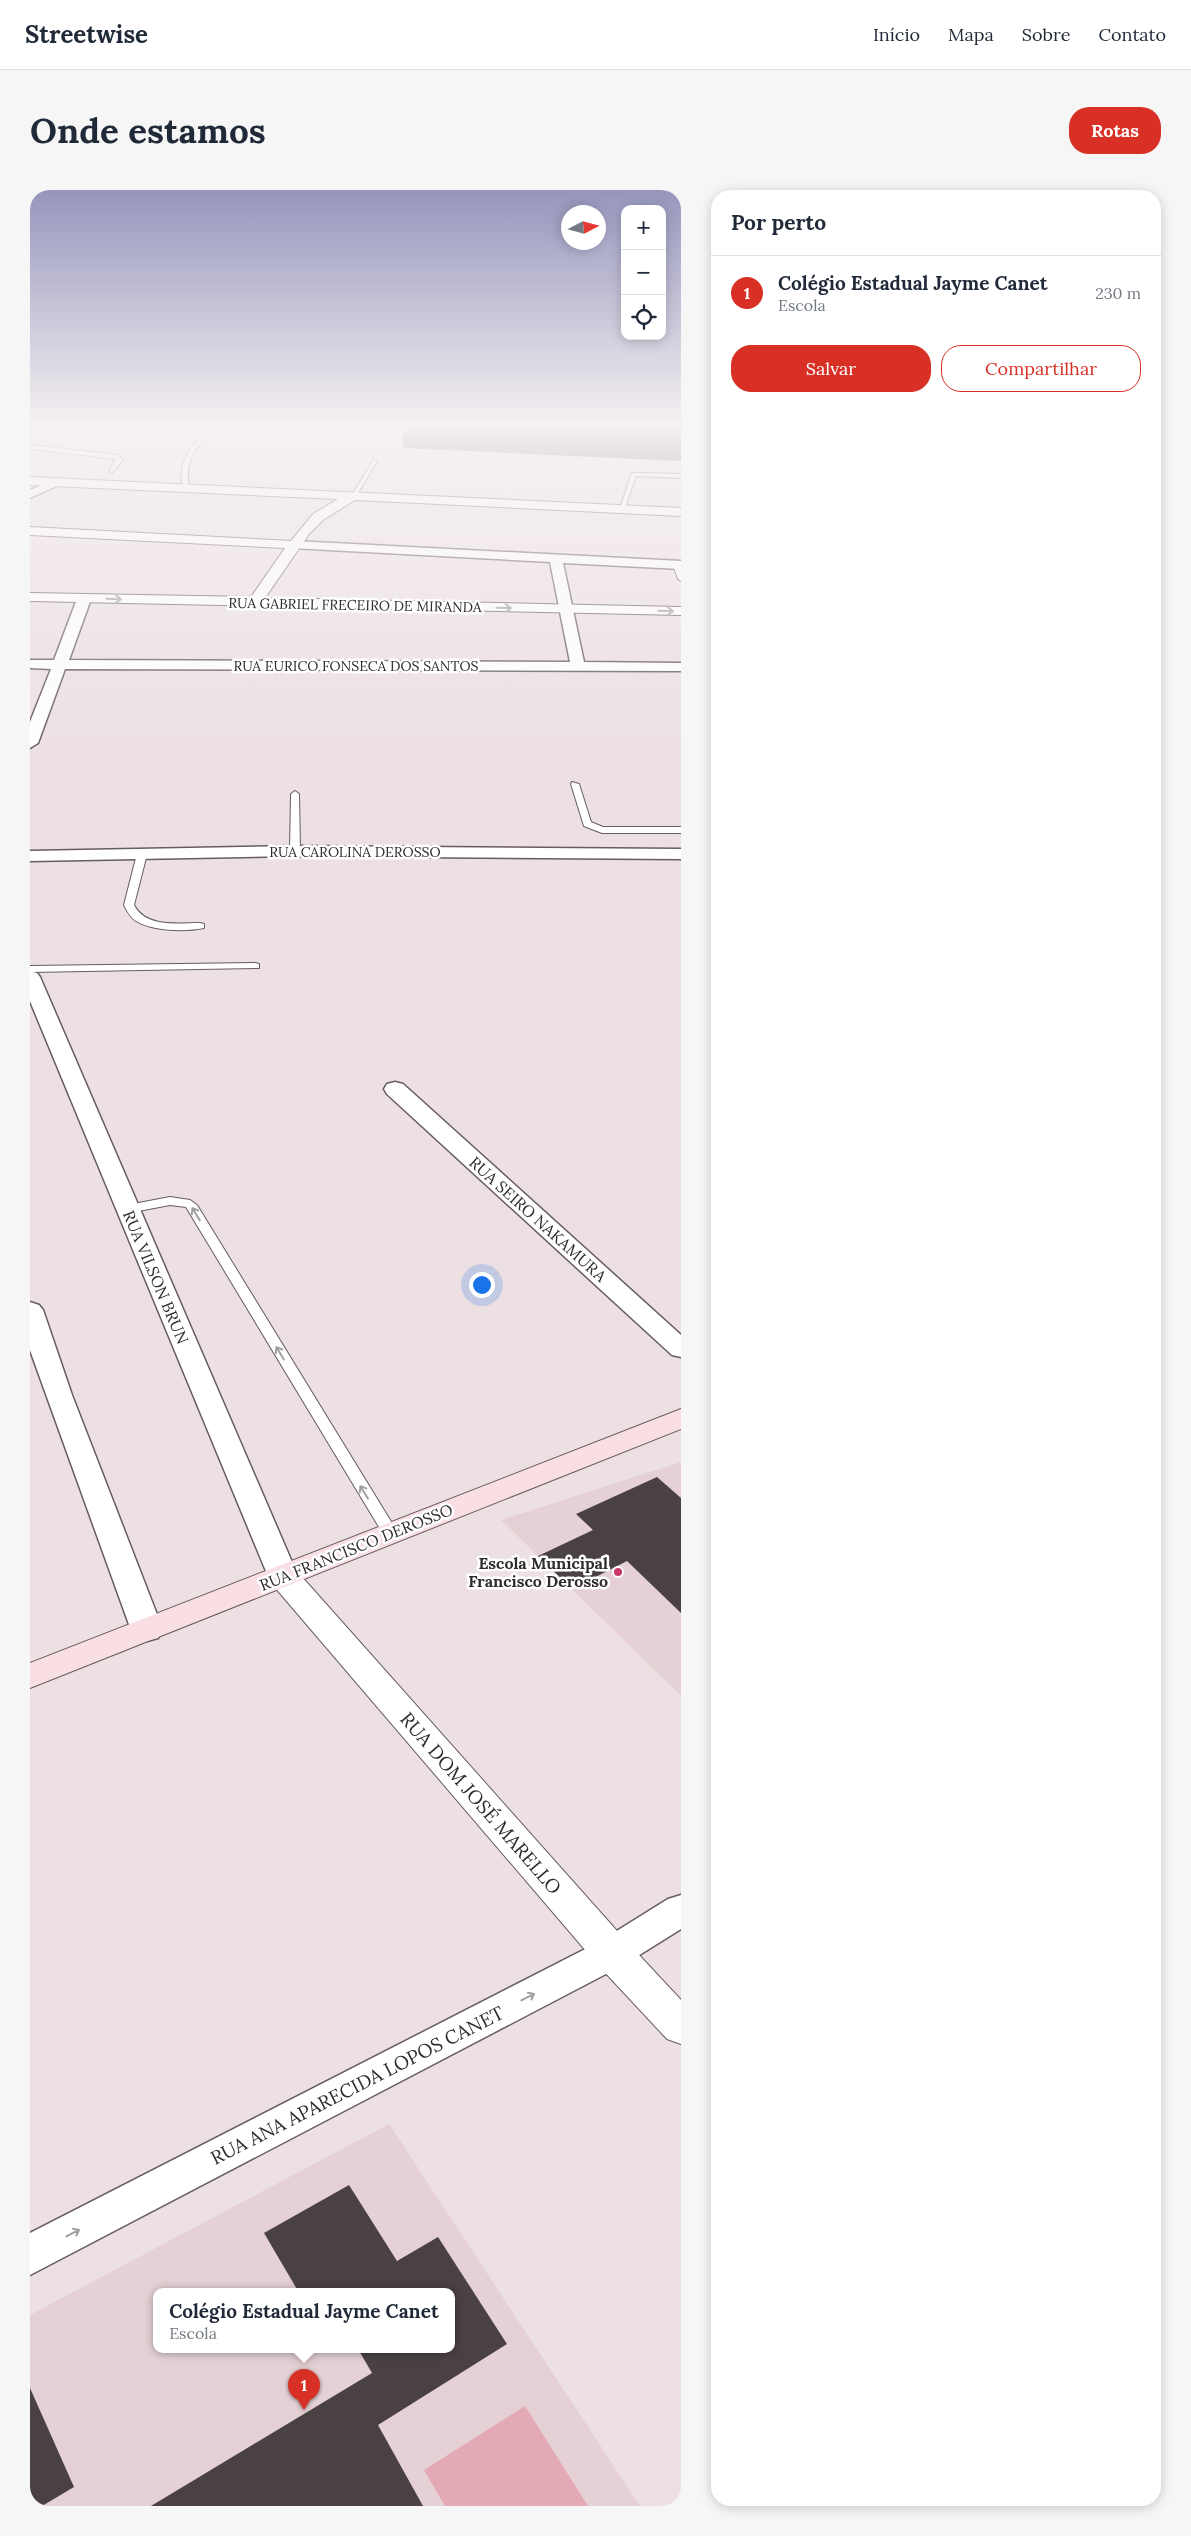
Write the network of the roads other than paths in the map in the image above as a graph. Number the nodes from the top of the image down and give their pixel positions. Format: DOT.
graph roads {
  1 [pos="88,534"];
  2 [pos="302,534"];
  3 [pos="294,545"];
  4 [pos="556,558"];
  5 [pos="678,565"];
  6 [pos="681,579"];
  7 [pos="30,597"];
  8 [pos="84,598"];
  9 [pos="254,603"];
  10 [pos="566,609"];
  11 [pos="681,611"];
  12 [pos="30,664"];
  13 [pos="60,664"];
  14 [pos="578,667"];
  15 [pos="681,667"];
  16 [pos="30,743"];
  17 [pos="575,784"];
  18 [pos="295,794"];
  19 [pos="681,830"];
  20 [pos="295,851"];
  21 [pos="142,854"];
  22 [pos="681,854"];
  23 [pos="30,856"];
  24 [pos="200,926"];
  25 [pos="254,966"];
  26 [pos="30,969"];
  27 [pos="30,977"];
  28 [pos="395,1089"];
  29 [pos="128,1209"];
  30 [pos="30,1310"];
  31 [pos="681,1349"];
  32 [pos="681,1418"];
  33 [pos="390,1534"];
  34 [pos="283,1576"];
  35 [pos="147,1630"];
  36 [pos="30,1676"];
  37 [pos="681,1910"];
  38 [pos="612,1953"];
  39 [pos="681,2027"];
  40 [pos="30,2255"];
  1 -- 3 [label="street"];
  2 -- 3 [label="street"];
  3 -- 4 [label="street"];
  3 -- 9 [label="street"];
  4 -- 5 [label="street"];
  4 -- 10 [label="street"];
  5 -- 6 [label="lane"];
  7 -- 8 [label="street, RUA GABRIEL FRECEIRO DE MIRANDA"];
  8 -- 9 [label="street, RUA GABRIEL FRECEIRO DE MIRANDA, one-way"];
  8 -- 13 [label="street"];
  9 -- 10 [label="street, RUA GABRIEL FRECEIRO DE MIRANDA, one-way"];
  10 -- 11 [label="street, RUA GABRIEL FRECEIRO DE MIRANDA, one-way"];
  10 -- 14 [label="street"];
  12 -- 13 [label="street, RUA EURICO FONSECA DOS SANTOS"];
  13 -- 14 [label="street, RUA EURICO FONSECA DOS SANTOS"];
  13 -- 16 [label="street"];
  14 -- 15 [label="street, RUA EURICO FONSECA DOS SANTOS"];
  17 -- 19 [label="lane"];
  18 -- 20 [label="lane"];
  20 -- 21 [label="street, RUA CAROLINA DEROSSO"];
  20 -- 22 [label="street, RUA CAROLINA DEROSSO"];
  21 -- 23 [label="street, RUA CAROLINA DEROSSO"];
  21 -- 24 [label="lane"];
  25 -- 26 [label="lane"];
  27 -- 29 [label="street, RUA VILSON BRUN"];
  28 -- 31 [label="street, RUA SEIRO NAKAMURA"];
  33 -- 29 [label="lane, one-way"];
  29 -- 34 [label="street, RUA VILSON BRUN"];
  30 -- 35 [label="street"];
  32 -- 33 [label="main road, RUA FRANCISCO DEROSSO"];
  33 -- 34 [label="main road, RUA FRANCISCO DEROSSO"];
  34 -- 35 [label="main road, RUA FRANCISCO DEROSSO"];
  34 -- 38 [label="street, RUA DOM JOSÉ MARELLO"];
  35 -- 36 [label="main road, RUA FRANCISCO DEROSSO"];
  37 -- 38 [label="street, RUA ANA APARECIDA LOPOS CANET"];
  38 -- 39 [label="street, RUA DOM JOSÉ MARELLO"];
  40 -- 38 [label="street, RUA ANA APARECIDA LOPOS CANET, one-way"];
}
